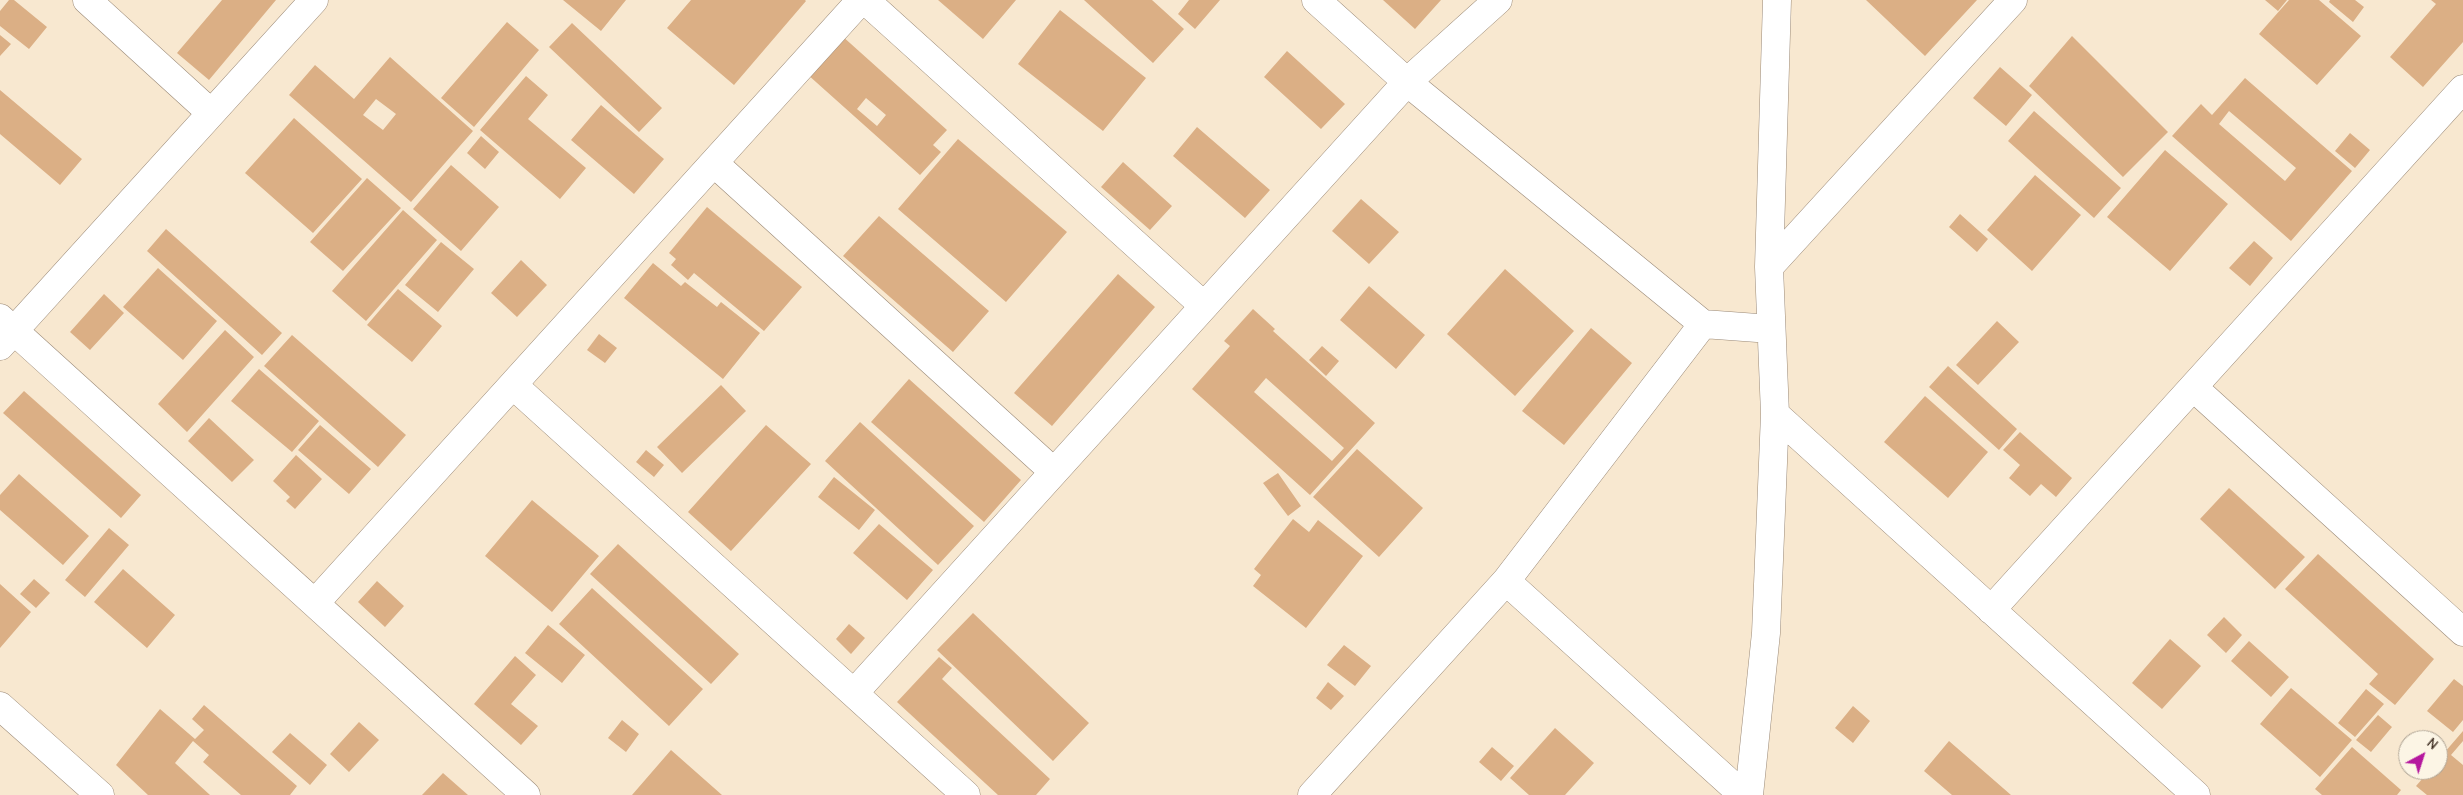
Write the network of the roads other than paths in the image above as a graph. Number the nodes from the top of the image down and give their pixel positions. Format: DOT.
graph roads {
  1 [pos="86,0"];
  2 [pos="314,0"];
  3 [pos="861,0"];
  4 [pos="866,0"];
  5 [pos="1316,0"];
  6 [pos="1498,0"];
  7 [pos="1777,0"];
  8 [pos="2013,0"];
  9 [pos="1407,82"];
  10 [pos="2463,89"];
  11 [pos="211,113"];
  12 [pos="714,163"];
  13 [pos="1768,267"];
  14 [pos="1204,306"];
  15 [pos="1703,324"];
  16 [pos="1771,329"];
  17 [pos="5,332"];
  18 [pos="513,385"];
  19 [pos="2193,388"];
  20 [pos="1775,414"];
  21 [pos="1054,472"];
  22 [pos="1506,581"];
  23 [pos="315,603"];
  24 [pos="1991,610"];
  25 [pos="2463,632"];
  26 [pos="854,693"];
  27 [pos="0,706"];
  28 [pos="100,795"];
  29 [pos="526,795"];
  30 [pos="966,795"];
  31 [pos="1312,795"];
  32 [pos="1743,795"];
  33 [pos="1749,795"];
  34 [pos="2196,795"];
  1 -- 11 [label="street"];
  2 -- 11 [label="street"];
  3 -- 12 [label="street"];
  4 -- 14 [label="street"];
  5 -- 9 [label="street"];
  6 -- 9 [label="street"];
  7 -- 13 [label="street"];
  8 -- 13 [label="street"];
  9 -- 14 [label="street"];
  9 -- 15 [label="street"];
  10 -- 19 [label="street"];
  11 -- 17 [label="street"];
  12 -- 18 [label="street"];
  12 -- 21 [label="street"];
  13 -- 16 [label="street"];
  14 -- 21 [label="street"];
  15 -- 16 [label="street"];
  15 -- 22 [label="street"];
  16 -- 20 [label="street"];
  17 -- 23 [label="street"];
  18 -- 23 [label="street"];
  18 -- 26 [label="street"];
  19 -- 24 [label="street"];
  19 -- 25 [label="street"];
  20 -- 24 [label="street"];
  20 -- 33 [label="street"];
  21 -- 26 [label="street"];
  22 -- 31 [label="street"];
  22 -- 32 [label="street"];
  23 -- 29 [label="street"];
  24 -- 34 [label="street"];
  26 -- 30 [label="street"];
  27 -- 28 [label="street"];
}
